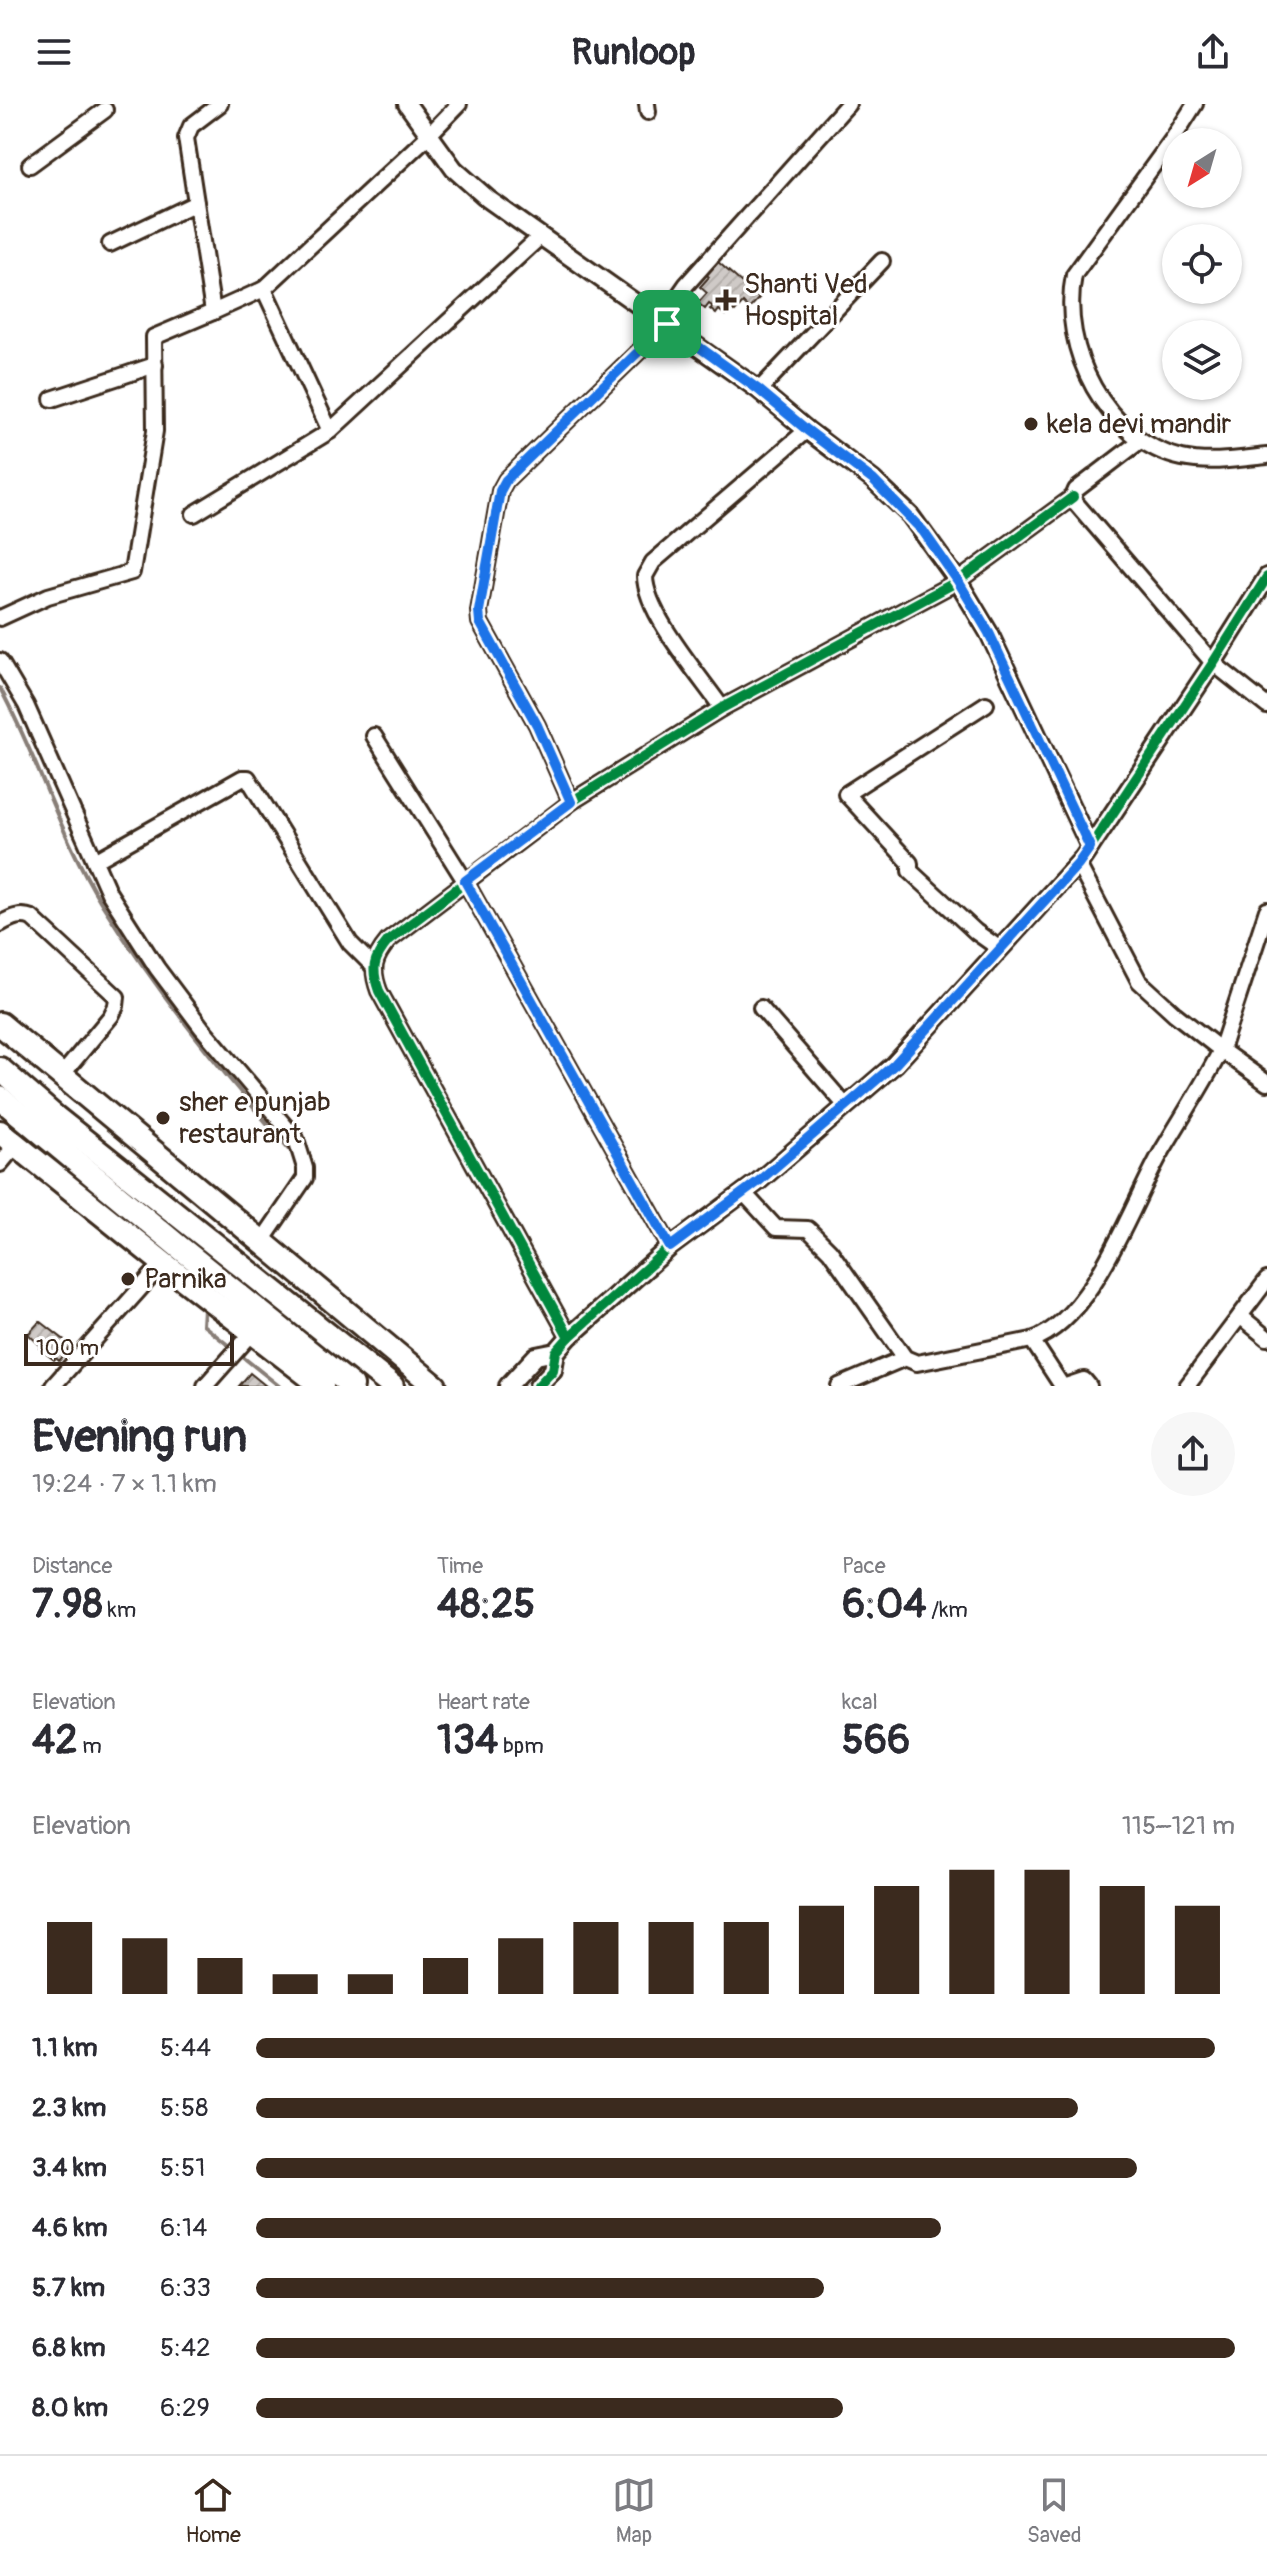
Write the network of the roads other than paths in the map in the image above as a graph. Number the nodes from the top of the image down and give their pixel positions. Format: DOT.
graph roads {
  1 [pos="220,104"];
  2 [pos="407,104"];
  3 [pos="459,104"];
  4 [pos="848,104"];
  5 [pos="1195,104"];
  6 [pos="107,106"];
  7 [pos="428,136"];
  8 [pos="30,165"];
  9 [pos="196,203"];
  10 [pos="541,236"];
  11 [pos="110,244"];
  12 [pos="882,261"];
  13 [pos="264,289"];
  14 [pos="213,312"];
  15 [pos="667,324"];
  16 [pos="155,365"];
  17 [pos="759,390"];
  18 [pos="52,399"];
  19 [pos="807,430"];
  20 [pos="330,431"];
  21 [pos="1140,441"];
  22 [pos="1267,456"];
  23 [pos="1073,497"];
  24 [pos="194,514"];
  25 [pos="1267,577"];
  26 [pos="958,581"];
  27 [pos="0,618"];
  28 [pos="0,661"];
  29 [pos="1213,663"];
  30 [pos="986,704"];
  31 [pos="1267,706"];
  32 [pos="722,708"];
  33 [pos="374,736"];
  34 [pos="571,802"];
  35 [pos="1090,847"];
  36 [pos="95,861"];
  37 [pos="1078,864"];
  38 [pos="465,881"];
  39 [pos="1267,910"];
  40 [pos="0,924"];
  41 [pos="1000,949"];
  42 [pos="373,966"];
  43 [pos="761,1008"];
  44 [pos="0,1024"];
  45 [pos="1221,1050"];
  46 [pos="0,1069"];
  47 [pos="62,1075"];
  48 [pos="1267,1083"];
  49 [pos="0,1098"];
  50 [pos="846,1106"];
  51 [pos="8,1138"];
  52 [pos="0,1164"];
  53 [pos="743,1192"];
  54 [pos="262,1241"];
  55 [pos="670,1247"];
  56 [pos="163,1263"];
  57 [pos="1267,1280"];
  58 [pos="1240,1316"];
  59 [pos="569,1337"];
  60 [pos="1267,1338"];
  61 [pos="1032,1340"];
  62 [pos="241,1345"];
  63 [pos="556,1352"];
  64 [pos="905,1358"];
  65 [pos="53,1386"];
  66 [pos="205,1386"];
  67 [pos="322,1386"];
  68 [pos="352,1386"];
  69 [pos="392,1386"];
  70 [pos="435,1386"];
  71 [pos="508,1386"];
  72 [pos="538,1386"];
  73 [pos="839,1386"];
  74 [pos="1064,1386"];
  75 [pos="1089,1386"];
  76 [pos="1187,1386"];
  1 -- 9 [label="street"];
  2 -- 7 [label="street"];
  3 -- 7 [label="street"];
  4 -- 15 [label="street"];
  5 -- 21 [label="street"];
  6 -- 8 [label="street"];
  7 -- 10 [label="street"];
  7 -- 13 [label="street"];
  9 -- 11 [label="street"];
  9 -- 14 [label="street"];
  10 -- 15 [label="street"];
  10 -- 20 [label="street"];
  12 -- 17 [label="street"];
  13 -- 14 [label="street"];
  13 -- 20 [label="street"];
  14 -- 16 [label="street"];
  15 -- 17 [label="street"];
  15 -- 34 [label="street"];
  16 -- 18 [label="street"];
  16 -- 27 [label="street"];
  17 -- 19 [label="street"];
  19 -- 26 [label="street"];
  19 -- 32 [label="street"];
  20 -- 24 [label="street"];
  21 -- 22 [label="street"];
  21 -- 23 [label="street"];
  23 -- 26 [label="street"];
  23 -- 29 [label="street"];
  25 -- 29 [label="street"];
  26 -- 32 [label="street"];
  26 -- 35 [label="street"];
  28 -- 36 [label="street"];
  29 -- 31 [label="street"];
  29 -- 35 [label="street"];
  30 -- 41 [label="street"];
  32 -- 34 [label="street"];
  33 -- 38 [label="street"];
  34 -- 38 [label="street"];
  35 -- 37 [label="street"];
  36 -- 42 [label="street"];
  36 -- 54 [label="street"];
  37 -- 41 [label="street"];
  37 -- 45 [label="street"];
  38 -- 42 [label="street"];
  38 -- 55 [label="street"];
  39 -- 45 [label="street"];
  40 -- 47 [label="street"];
  41 -- 50 [label="street"];
  42 -- 59 [label="street"];
  43 -- 50 [label="street"];
  44 -- 47 [label="main road"];
  45 -- 48 [label="street"];
  45 -- 61 [label="street"];
  46 -- 69 [label="main road"];
  47 -- 54 [label="main road"];
  49 -- 68 [label="main road"];
  50 -- 53 [label="street"];
  51 -- 52 [label="street"];
  51 -- 56 [label="main road"];
  53 -- 55 [label="street"];
  53 -- 64 [label="street"];
  54 -- 70 [label="main road"];
  55 -- 59 [label="street"];
  56 -- 62 [label="main road"];
  56 -- 65 [label="street"];
  57 -- 58 [label="street"];
  58 -- 60 [label="street"];
  58 -- 76 [label="street"];
  59 -- 63 [label="street"];
  61 -- 64 [label="street"];
  61 -- 74 [label="street"];
  62 -- 66 [label="street"];
  62 -- 67 [label="main road"];
  63 -- 71 [label="street"];
  63 -- 72 [label="street"];
  64 -- 73 [label="street"];
  74 -- 75 [label="street"];
}
